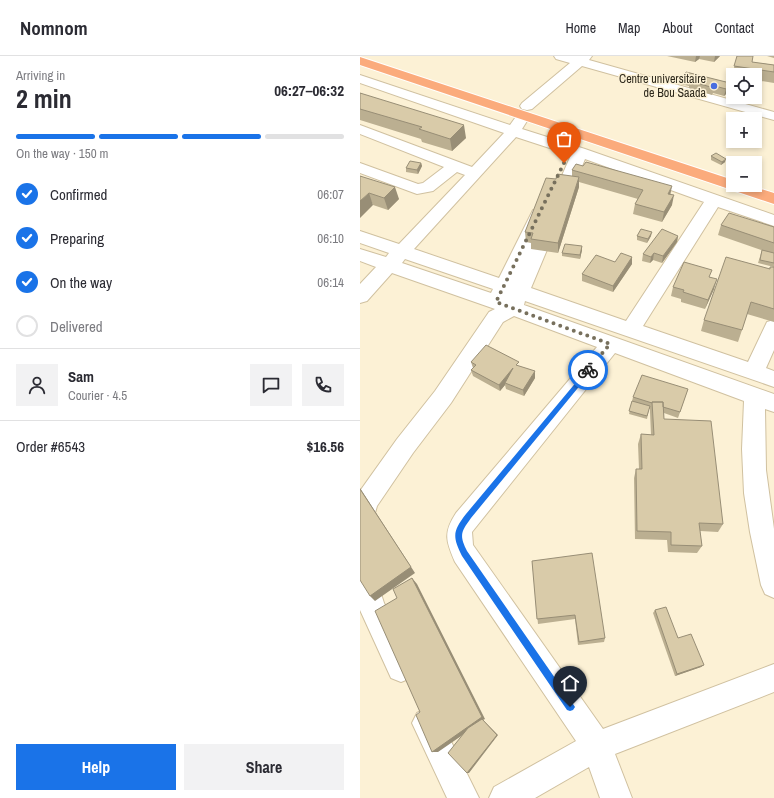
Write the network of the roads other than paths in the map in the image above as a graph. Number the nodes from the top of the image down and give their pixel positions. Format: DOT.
graph roads {
  1 [pos="373,56"];
  2 [pos="560,56"];
  3 [pos="583,59"];
  4 [pos="360,61"];
  5 [pos="363,84"];
  6 [pos="526,111"];
  7 [pos="774,116"];
  8 [pos="360,129"];
  9 [pos="512,132"];
  10 [pos="580,134"];
  11 [pos="575,151"];
  12 [pos="454,166"];
  13 [pos="360,168"];
  14 [pos="725,168"];
  15 [pos="474,174"];
  16 [pos="762,180"];
  17 [pos="774,184"];
  18 [pos="774,199"];
  19 [pos="714,200"];
  20 [pos="774,221"];
  21 [pos="360,237"];
  22 [pos="360,255"];
  23 [pos="394,258"];
  24 [pos="360,296"];
  25 [pos="506,301"];
  26 [pos="774,327"];
  27 [pos="620,337"];
  28 [pos="754,372"];
  29 [pos="774,380"];
  30 [pos="765,400"];
  31 [pos="360,526"];
  32 [pos="360,566"];
  33 [pos="774,585"];
  34 [pos="774,678"];
  35 [pos="597,746"];
  36 [pos="464,798"];
  37 [pos="505,798"];
  38 [pos="616,798"];
  1 -- 6 [label="highway"];
  2 -- 3 [label="street"];
  3 -- 6 [label="street"];
  3 -- 7 [label="street"];
  4 -- 6 [label="highway"];
  5 -- 9 [label="street"];
  6 -- 9 [label="street"];
  6 -- 10 [label="highway"];
  6 -- 14 [label="highway"];
  8 -- 12 [label="street"];
  9 -- 11 [label="street"];
  9 -- 15 [label="street"];
  10 -- 11 [label="street"];
  10 -- 18 [label="highway"];
  11 -- 19 [label="street"];
  11 -- 25 [label="street"];
  12 -- 13 [label="street"];
  12 -- 15 [label="street"];
  15 -- 23 [label="street"];
  16 -- 17 [label="highway"];
  19 -- 20 [label="street"];
  19 -- 27 [label="street"];
  21 -- 23 [label="street"];
  22 -- 23 [label="street"];
  23 -- 24 [label="street"];
  23 -- 25 [label="street"];
  25 -- 27 [label="street"];
  25 -- 31 [label="street"];
  26 -- 28 [label="street"];
  27 -- 28 [label="street"];
  27 -- 30 [label="street"];
  27 -- 35 [label="street"];
  28 -- 29 [label="street"];
  30 -- 33 [label="street"];
  32 -- 36 [label="street"];
  34 -- 35 [label="street"];
  35 -- 37 [label="street"];
  35 -- 38 [label="street"];
}
